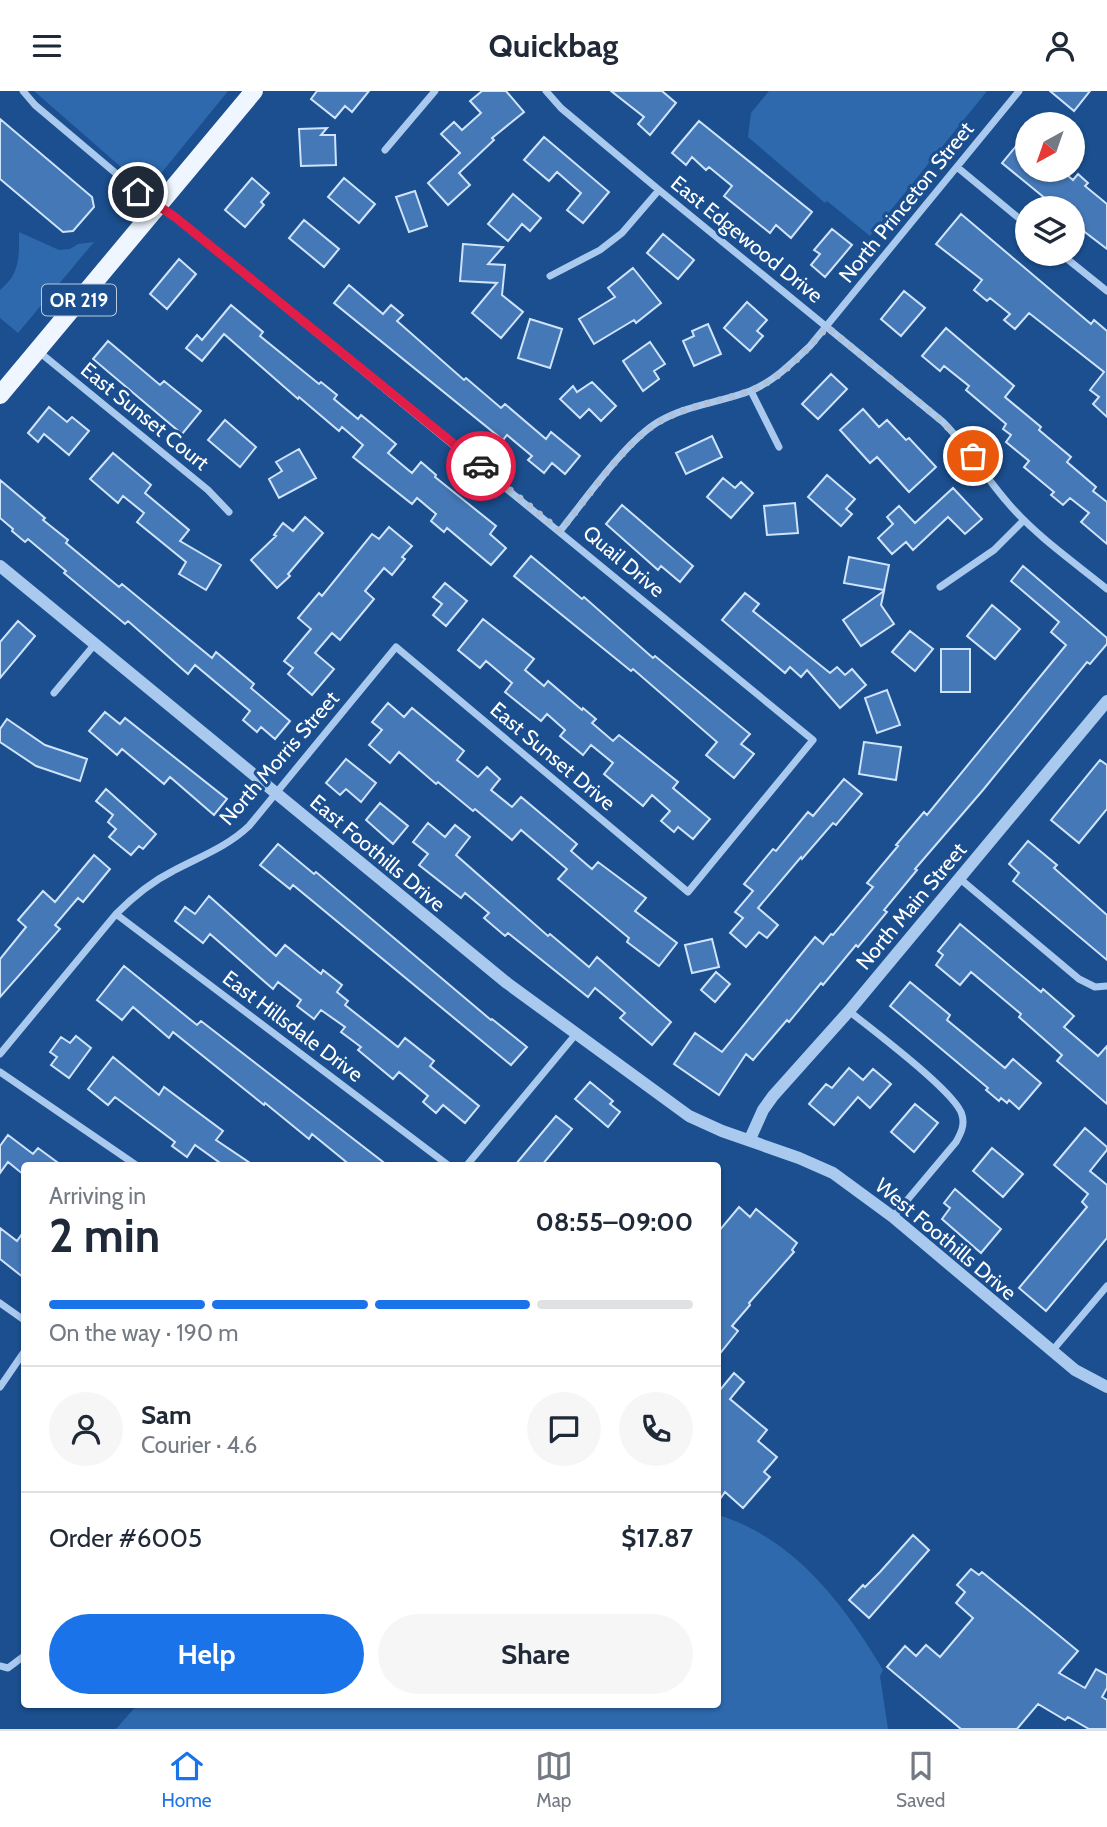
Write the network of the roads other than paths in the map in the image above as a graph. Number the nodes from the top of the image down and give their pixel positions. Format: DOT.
graph roads {
  1 [pos="23,91"];
  2 [pos="254,91"];
  3 [pos="435,91"];
  4 [pos="546,91"];
  5 [pos="1019,91"];
  6 [pos="385,150"];
  7 [pos="957,167"];
  8 [pos="659,190"];
  9 [pos="158,205"];
  10 [pos="1015,215"];
  11 [pos="1076,266"];
  12 [pos="550,276"];
  13 [pos="1107,292"];
  14 [pos="827,327"];
  15 [pos="37,351"];
  16 [pos="751,391"];
  17 [pos="0,395"];
  18 [pos="779,447"];
  19 [pos="229,512"];
  20 [pos="1024,520"];
  21 [pos="560,531"];
  22 [pos="0,566"];
  23 [pos="940,587"];
  24 [pos="1107,589"];
  25 [pos="95,644"];
  26 [pos="396,646"];
  27 [pos="54,693"];
  28 [pos="1107,701"];
  29 [pos="276,793"];
  30 [pos="959,878"];
  31 [pos="688,891"];
  32 [pos="116,914"];
  33 [pos="1107,986"];
  34 [pos="849,1011"];
  35 [pos="576,1034"];
  36 [pos="0,1054"];
  37 [pos="0,1072"];
  38 [pos="750,1139"];
  39 [pos="132,1162"];
  40 [pos="444,1162"];
  41 [pos="469,1162"];
  42 [pos="893,1217"];
  43 [pos="1107,1286"];
  44 [pos="0,1303"];
  45 [pos="21,1318"];
  46 [pos="1052,1352"];
  47 [pos="21,1356"];
  48 [pos="0,1387"];
  49 [pos="1107,1387"];
  50 [pos="21,1658"];
  51 [pos="4,1667"];
  1 -- 9 [label="street, Quail Drive"];
  2 -- 9 [label="main road, OR 219"];
  3 -- 6 [label="street"];
  4 -- 8 [label="street, East Edgewood Drive"];
  5 -- 7 [label="street, North Princeton Street"];
  7 -- 10 [label="street"];
  7 -- 14 [label="street, North Princeton Street"];
  8 -- 12 [label="street"];
  8 -- 14 [label="street, East Edgewood Drive"];
  9 -- 15 [label="main road, OR 219"];
  9 -- 21 [label="street, Quail Drive"];
  11 -- 13 [label="street"];
  14 -- 16 [label="street, North Princeton Street"];
  14 -- 20 [label="street, East Edgewood Drive"];
  15 -- 17 [label="main road, OR 219"];
  15 -- 19 [label="street, East Sunset Court"];
  16 -- 18 [label="street"];
  16 -- 21 [label="street, North Princeton Street"];
  20 -- 23 [label="street"];
  20 -- 24 [label="street, East Edgewood Drive"];
  21 -- 31 [label="street, Quail Drive"];
  22 -- 25 [label="street, East Foothills Drive"];
  25 -- 27 [label="street"];
  25 -- 29 [label="street, East Foothills Drive"];
  26 -- 29 [label="street, North Morris Street"];
  26 -- 31 [label="street, East Sunset Drive"];
  28 -- 30 [label="street, North Main Street"];
  29 -- 32 [label="street, North Morris Street"];
  29 -- 35 [label="street, East Foothills Drive"];
  30 -- 33 [label="street"];
  30 -- 34 [label="street, North Main Street"];
  32 -- 36 [label="street, North Morris Street"];
  32 -- 40 [label="street, East Hillsdale Drive"];
  34 -- 38 [label="street, North Main Street"];
  34 -- 42 [label="street"];
  35 -- 38 [label="street, East Foothills Drive"];
  35 -- 41 [label="street"];
  37 -- 39 [label="street"];
  38 -- 42 [label="street, West Foothills Drive"];
  42 -- 46 [label="street, West Foothills Drive"];
  43 -- 46 [label="street"];
  44 -- 45 [label="street"];
  46 -- 49 [label="street, West Foothills Drive"];
  47 -- 48 [label="street"];
  50 -- 51 [label="street"];
}
